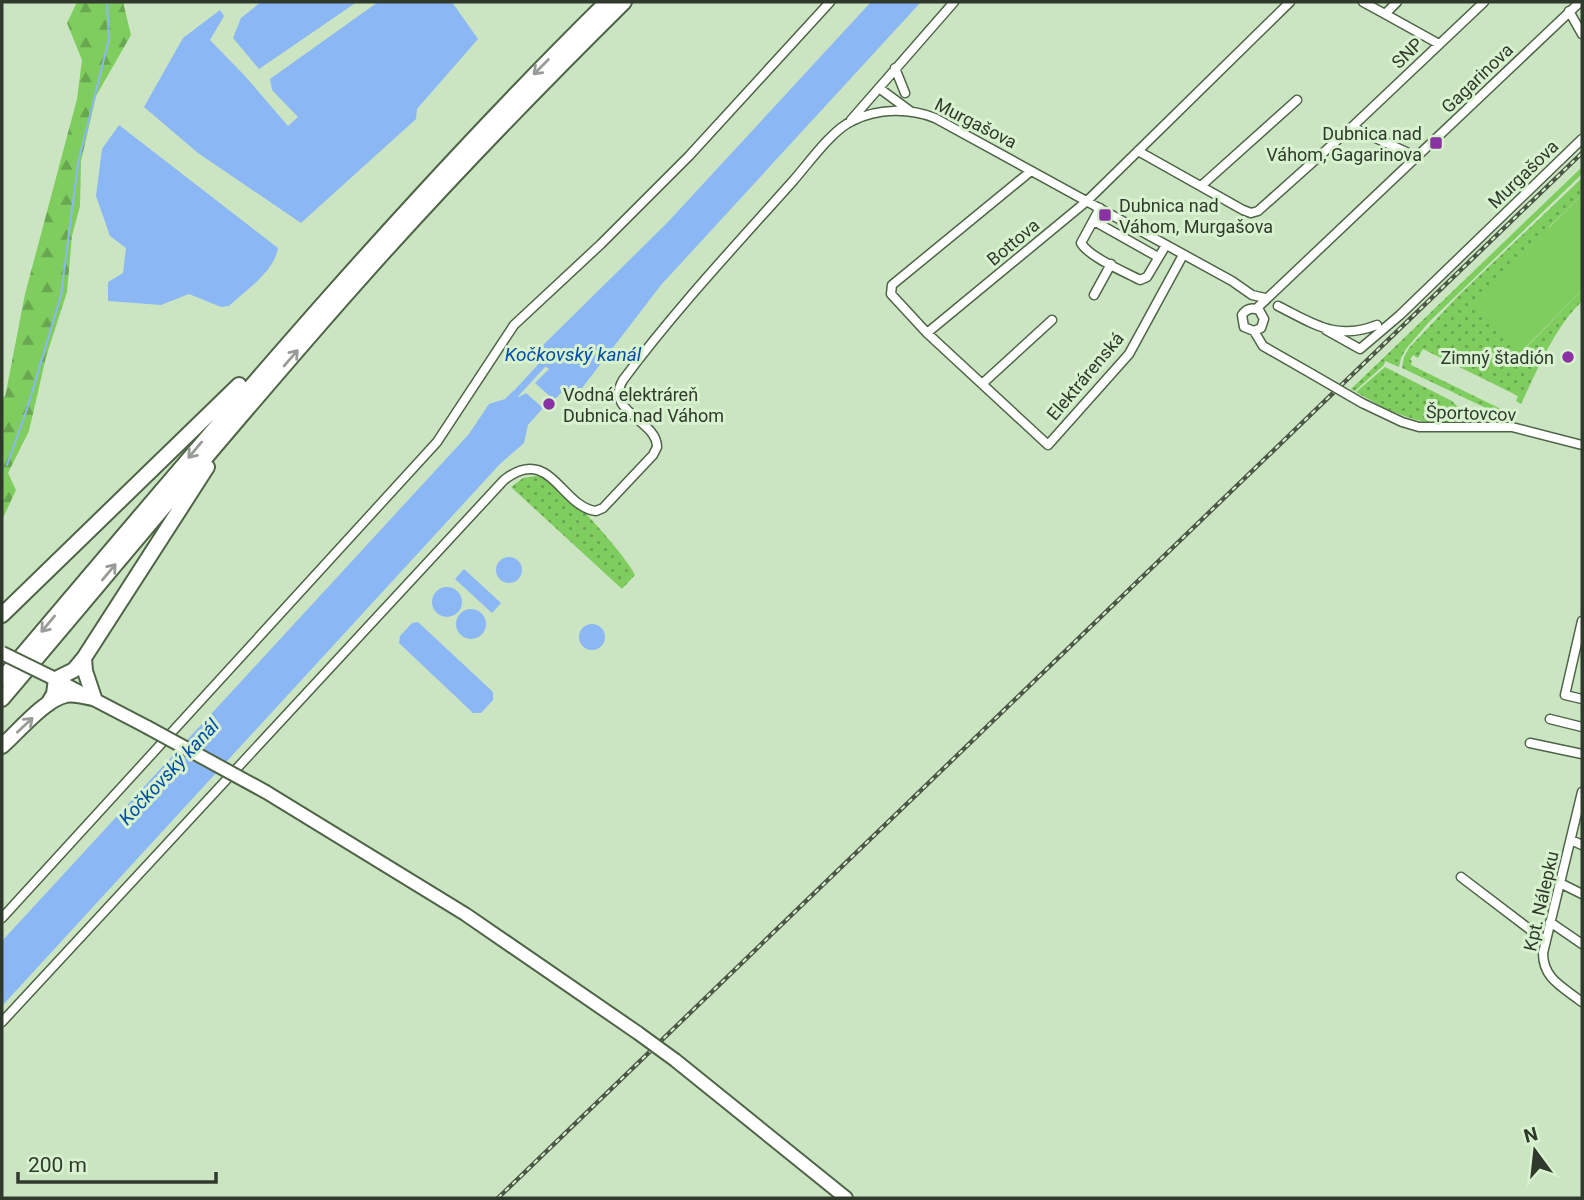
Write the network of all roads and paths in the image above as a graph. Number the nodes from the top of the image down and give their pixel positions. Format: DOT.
graph roads {
  1 [pos="607,2"];
  2 [pos="624,2"];
  3 [pos="830,2"];
  4 [pos="954,2"];
  5 [pos="1290,2"];
  6 [pos="1363,2"];
  7 [pos="1397,2"];
  8 [pos="1484,2"];
  9 [pos="1580,2"];
  10 [pos="1569,11"];
  11 [pos="1385,14"];
  12 [pos="1582,34"];
  13 [pos="1439,44"];
  14 [pos="895,68"];
  15 [pos="879,88"];
  16 [pos="905,93"];
  17 [pos="1297,100"];
  18 [pos="911,111"];
  19 [pos="849,122"];
  20 [pos="1352,127"];
  21 [pos="1582,139"];
  22 [pos="1138,151"];
  23 [pos="1417,157"];
  24 [pos="1031,171"];
  25 [pos="1201,186"];
  26 [pos="1087,201"];
  27 [pos="1100,208"];
  28 [pos="1094,221"];
  29 [pos="1166,246"];
  30 [pos="1183,255"];
  31 [pos="1158,257"];
  32 [pos="1111,264"];
  33 [pos="1232,281"];
  34 [pos="1274,292"];
  35 [pos="1094,295"];
  36 [pos="1252,295"];
  37 [pos="1265,298"];
  38 [pos="1278,306"];
  39 [pos="1255,310"];
  40 [pos="1052,320"];
  41 [pos="1377,325"];
  42 [pos="1257,330"];
  43 [pos="1326,330"];
  44 [pos="927,333"];
  45 [pos="287,343"];
  46 [pos="982,384"];
  47 [pos="246,409"];
  48 [pos="1582,444"];
  49 [pos="2,615"];
  50 [pos="1582,621"];
  51 [pos="2,653"];
  52 [pos="84,658"];
  53 [pos="53,678"];
  54 [pos="2,679"];
  55 [pos="94,698"];
  56 [pos="2,699"];
  57 [pos="1582,699"];
  58 [pos="48,704"];
  59 [pos="1550,719"];
  60 [pos="1582,726"];
  61 [pos="1530,743"];
  62 [pos="2,746"];
  63 [pos="1582,754"];
  64 [pos="1582,795"];
  65 [pos="1570,840"];
  66 [pos="1582,845"];
  67 [pos="1461,877"];
  68 [pos="1560,883"];
  69 [pos="1582,894"];
  70 [pos="2,918"];
  71 [pos="1550,922"];
  72 [pos="1545,941"];
  73 [pos="1582,944"];
  74 [pos="1582,1002"];
  75 [pos="2,1022"];
  76 [pos="846,1198"];
  1 -- 45 [label="highway, one-way"];
  47 -- 2 [label="highway, one-way"];
  3 -- 70 [label="street"];
  4 -- 14 [label="street"];
  5 -- 22 [label="street, Bottova"];
  6 -- 11 [label="street"];
  7 -- 11 [label="street"];
  8 -- 13 [label="street, SNP"];
  9 -- 10 [label="street, Gagarinova"];
  10 -- 12 [label="street"];
  10 -- 23 [label="street, Gagarinova"];
  11 -- 13 [label="street"];
  13 -- 20 [label="street, SNP"];
  14 -- 15 [label="street"];
  14 -- 16 [label="street"];
  15 -- 18 [label="street"];
  15 -- 19 [label="street"];
  17 -- 25 [label="street"];
  18 -- 19 [label="street, Murgašova"];
  18 -- 24 [label="street, Murgašova"];
  19 -- 75 [label="street, Murgašova"];
  20 -- 23 [label="street"];
  20 -- 25 [label="street, SNP"];
  21 -- 43 [label="street, Murgašova"];
  22 -- 25 [label="street, SNP"];
  22 -- 26 [label="street, Bottova"];
  23 -- 34 [label="street, Gagarinova"];
  24 -- 26 [label="street, Murgašova"];
  24 -- 44 [label="street"];
  26 -- 27 [label="street, Murgašova"];
  26 -- 44 [label="street, Bottova"];
  27 -- 28 [label="street"];
  27 -- 29 [label="street, Murgašova"];
  28 -- 31 [label="street"];
  28 -- 32 [label="street"];
  29 -- 30 [label="street, Murgašova"];
  29 -- 31 [label="street"];
  30 -- 33 [label="street, Murgašova"];
  30 -- 46 [label="street, Elektrárenská"];
  31 -- 32 [label="street"];
  32 -- 35 [label="street"];
  33 -- 36 [label="street, Murgašova"];
  33 -- 39 [label="street"];
  34 -- 37 [label="street, Gagarinova"];
  34 -- 39 [label="street, Gagarinova"];
  36 -- 37 [label="street, Murgašova"];
  36 -- 39 [label="street"];
  37 -- 39 [label="street, Gagarinova"];
  38 -- 43 [label="street, Murgašova"];
  39 -- 42 [label="street"];
  39 -- 42 [label="street"];
  40 -- 46 [label="street"];
  41 -- 43 [label="street, Murgašova"];
  42 -- 48 [label="street, Športovcov, bridge"];
  44 -- 46 [label="street, Elektrárenská"];
  45 -- 49 [label="highway"];
  45 -- 54 [label="highway, one-way"];
  47 -- 52 [label="highway"];
  56 -- 47 [label="highway, one-way"];
  50 -- 57 [label="street"];
  51 -- 53 [label="main road, bridge"];
  52 -- 53 [label="highway"];
  52 -- 55 [label="highway"];
  53 -- 55 [label="main road"];
  53 -- 58 [label="highway"];
  55 -- 58 [label="highway"];
  55 -- 76 [label="main road, bridge"];
  62 -- 58 [label="highway, one-way"];
  59 -- 60 [label="street"];
  61 -- 63 [label="street"];
  64 -- 65 [label="street, Kpt. Nálepku"];
  65 -- 66 [label="street"];
  65 -- 68 [label="street, Kpt. Nálepku"];
  67 -- 72 [label="street"];
  68 -- 69 [label="street"];
  68 -- 71 [label="street, Kpt. Nálepku"];
  71 -- 72 [label="street, Kpt. Nálepku"];
  71 -- 73 [label="street"];
  72 -- 74 [label="street, Kpt. Nálepku"];
}
